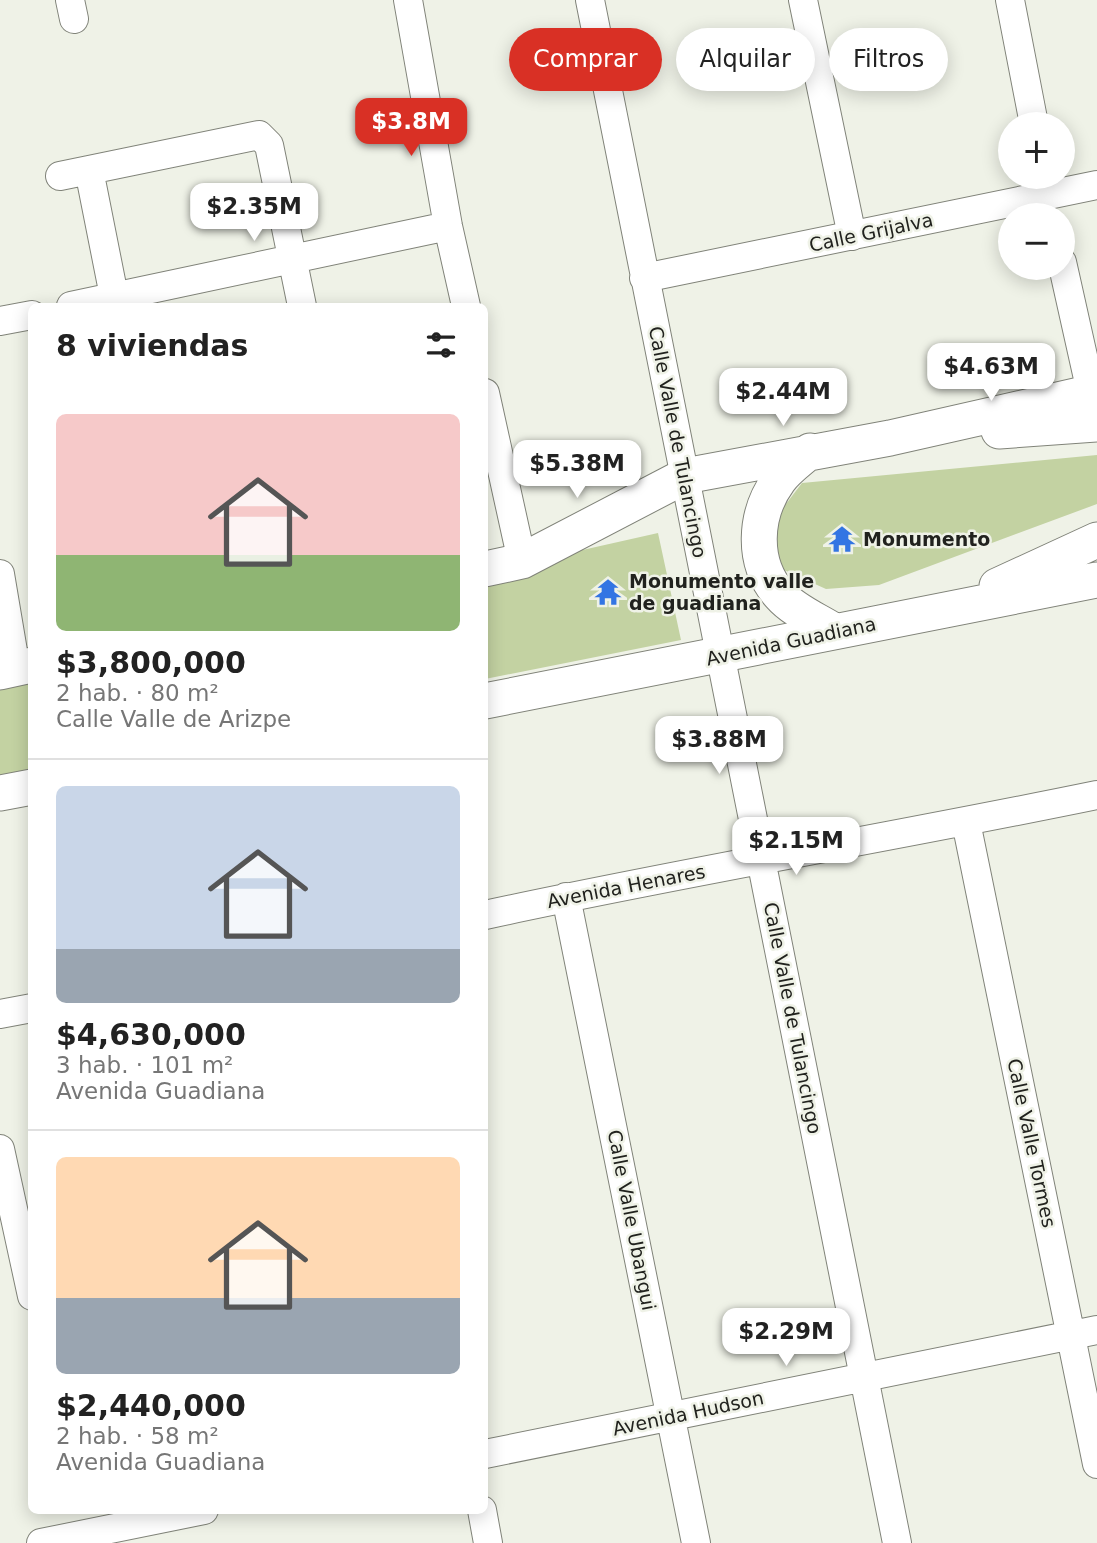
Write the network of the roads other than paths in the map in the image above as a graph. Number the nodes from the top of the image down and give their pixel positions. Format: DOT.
graph roads {
  1 [pos="408,0"];
  2 [pos="590,0"];
  3 [pos="803,0"];
  4 [pos="1010,0"];
  5 [pos="1032,112"];
  6 [pos="89,170"];
  7 [pos="61,176"];
  8 [pos="1097,185"];
  9 [pos="1048,196"];
  10 [pos="448,226"];
  11 [pos="852,236"];
  12 [pos="292,260"];
  13 [pos="645,278"];
  14 [pos="1066,280"];
  15 [pos="115,302"];
  16 [pos="301,303"];
  17 [pos="465,303"];
  18 [pos="28,316"];
  19 [pos="0,321"];
  20 [pos="1095,402"];
  21 [pos="488,407"];
  22 [pos="810,451"];
  23 [pos="685,475"];
  24 [pos="1097,540"];
  25 [pos="522,561"];
  26 [pos="488,568"];
  27 [pos="0,574"];
  28 [pos="1097,580"];
  29 [pos="939,612"];
  30 [pos="834,631"];
  31 [pos="719,656"];
  32 [pos="16,669"];
  33 [pos="488,700"];
  34 [pos="28,788"];
  35 [pos="0,793"];
  36 [pos="1097,795"];
  37 [pos="966,822"];
  38 [pos="761,858"];
  39 [pos="566,897"];
  40 [pos="488,914"];
  41 [pos="28,1009"];
  42 [pos="0,1014"];
  43 [pos="0,1149"];
  44 [pos="28,1278"];
  45 [pos="1084,1333"];
  46 [pos="865,1377"];
  47 [pos="671,1417"];
  48 [pos="488,1453"];
  49 [pos="1097,1464"];
  50 [pos="178,1514"];
  51 [pos="483,1514"];
  52 [pos="81,1529"];
  53 [pos="41,1543"];
  54 [pos="488,1543"];
  55 [pos="696,1543"];
  56 [pos="897,1543"];
  1 -- 10 [label="street"];
  2 -- 13 [label="street, Calle Valle de Tulancingo"];
  3 -- 11 [label="street"];
  4 -- 5 [label="street"];
  6 -- 7 [label="street"];
  6 -- 12 [label="street"];
  6 -- 15 [label="street"];
  8 -- 9 [label="street, Calle Grijalva"];
  9 -- 11 [label="street, Calle Grijalva"];
  10 -- 12 [label="street"];
  10 -- 17 [label="street"];
  11 -- 13 [label="street, Calle Grijalva"];
  12 -- 15 [label="street"];
  12 -- 16 [label="street"];
  13 -- 23 [label="street, Calle Valle de Tulancingo"];
  14 -- 20 [label="street"];
  18 -- 19 [label="street"];
  20 -- 22 [label="street"];
  21 -- 25 [label="street"];
  22 -- 23 [label="street"];
  22 -- 30 [label="street"];
  23 -- 25 [label="street"];
  23 -- 31 [label="street, Calle Valle de Tulancingo"];
  24 -- 29 [label="street"];
  25 -- 26 [label="street"];
  27 -- 32 [label="street"];
  28 -- 29 [label="street, Avenida Guadiana"];
  29 -- 30 [label="street, Avenida Guadiana"];
  30 -- 31 [label="street, Avenida Guadiana"];
  31 -- 33 [label="street, Avenida Guadiana"];
  31 -- 38 [label="street, Calle Valle de Tulancingo"];
  34 -- 35 [label="street"];
  36 -- 37 [label="street, Avenida Henares"];
  37 -- 38 [label="street, Avenida Henares"];
  37 -- 45 [label="street, Calle Valle Tormes"];
  38 -- 39 [label="street, Avenida Henares"];
  38 -- 46 [label="street, Calle Valle de Tulancingo"];
  39 -- 40 [label="street, Avenida Henares"];
  39 -- 47 [label="street, Calle Valle Ubangui"];
  41 -- 42 [label="street"];
  43 -- 44 [label="street"];
  45 -- 46 [label="street, Avenida Hudson"];
  45 -- 49 [label="street, Calle Valle Tormes"];
  46 -- 47 [label="street, Avenida Hudson"];
  46 -- 56 [label="street, Calle Valle de Tulancingo"];
  47 -- 48 [label="street, Avenida Hudson"];
  47 -- 55 [label="street, Calle Valle Ubangui"];
  50 -- 52 [label="street"];
  51 -- 54 [label="street"];
  52 -- 53 [label="street"];
}
